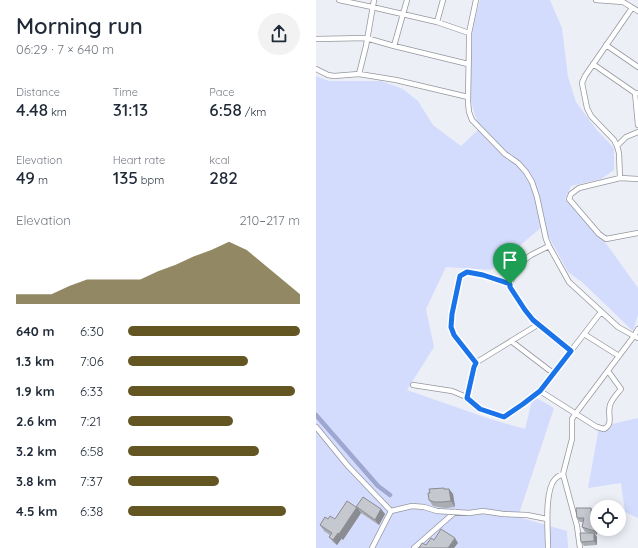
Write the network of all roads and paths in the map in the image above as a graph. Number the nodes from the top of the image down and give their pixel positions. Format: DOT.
graph roads {
  1 [pos="340,0"];
  2 [pos="374,0"];
  3 [pos="407,0"];
  4 [pos="443,0"];
  5 [pos="476,0"];
  6 [pos="596,0"];
  7 [pos="372,7"];
  8 [pos="632,8"];
  9 [pos="638,11"];
  10 [pos="403,14"];
  11 [pos="437,22"];
  12 [pos="469,33"];
  13 [pos="366,38"];
  14 [pos="316,39"];
  15 [pos="606,45"];
  16 [pos="394,46"];
  17 [pos="468,64"];
  18 [pos="593,64"];
  19 [pos="638,67"];
  20 [pos="316,69"];
  21 [pos="359,74"];
  22 [pos="637,93"];
  23 [pos="468,97"];
  24 [pos="638,125"];
  25 [pos="638,132"];
  26 [pos="617,146"];
  27 [pos="620,178"];
  28 [pos="638,179"];
  29 [pos="638,234"];
  30 [pos="548,246"];
  31 [pos="510,284"];
  32 [pos="601,312"];
  33 [pos="539,324"];
  34 [pos="638,329"];
  35 [pos="584,334"];
  36 [pos="636,337"];
  37 [pos="511,341"];
  38 [pos="571,351"];
  39 [pos="619,356"];
  40 [pos="476,363"];
  41 [pos="608,371"];
  42 [pos="554,373"];
  43 [pos="413,385"];
  44 [pos="540,391"];
  45 [pos="467,398"];
  46 [pos="576,413"];
  47 [pos="316,427"];
  48 [pos="562,474"];
  49 [pos="391,511"];
  50 [pos="455,512"];
  51 [pos="547,519"];
  52 [pos="372,548"];
  53 [pos="414,548"];
  54 [pos="548,548"];
  55 [pos="580,548"];
  1 -- 7 [label="street"];
  2 -- 7 [label="street"];
  3 -- 10 [label="street"];
  4 -- 11 [label="street"];
  5 -- 12 [label="street"];
  6 -- 8 [label="street"];
  7 -- 10 [label="street"];
  7 -- 13 [label="street"];
  8 -- 9 [label="street"];
  8 -- 15 [label="street"];
  10 -- 11 [label="street"];
  10 -- 16 [label="street"];
  11 -- 12 [label="street"];
  12 -- 17 [label="street"];
  13 -- 14 [label="street"];
  13 -- 16 [label="street"];
  13 -- 21 [label="street"];
  15 -- 18 [label="street"];
  15 -- 19 [label="street"];
  16 -- 17 [label="street"];
  17 -- 23 [label="street"];
  18 -- 22 [label="street"];
  18 -- 26 [label="street"];
  20 -- 21 [label="street"];
  21 -- 23 [label="street"];
  22 -- 24 [label="street"];
  23 -- 30 [label="street"];
  25 -- 26 [label="street"];
  26 -- 27 [label="street"];
  27 -- 28 [label="street"];
  27 -- 29 [label="street"];
  30 -- 31 [label="street"];
  30 -- 32 [label="street"];
  31 -- 33 [label="street"];
  31 -- 40 [label="street"];
  32 -- 35 [label="street"];
  32 -- 36 [label="street"];
  33 -- 37 [label="street"];
  33 -- 38 [label="street"];
  34 -- 36 [label="street"];
  35 -- 38 [label="street"];
  35 -- 39 [label="street"];
  36 -- 39 [label="street"];
  37 -- 40 [label="street"];
  37 -- 42 [label="street"];
  38 -- 42 [label="street"];
  39 -- 41 [label="street"];
  40 -- 45 [label="street"];
  41 -- 46 [label="street"];
  41 -- 46 [label="street"];
  42 -- 44 [label="street"];
  43 -- 45 [label="street"];
  44 -- 45 [label="street"];
  44 -- 46 [label="street"];
  46 -- 48 [label="street"];
  47 -- 49 [label="street"];
  48 -- 51 [label="street"];
  48 -- 55 [label="street"];
  49 -- 50 [label="street"];
  49 -- 52 [label="street"];
  50 -- 51 [label="street"];
  50 -- 53 [label="street"];
  51 -- 54 [label="street"];
}
